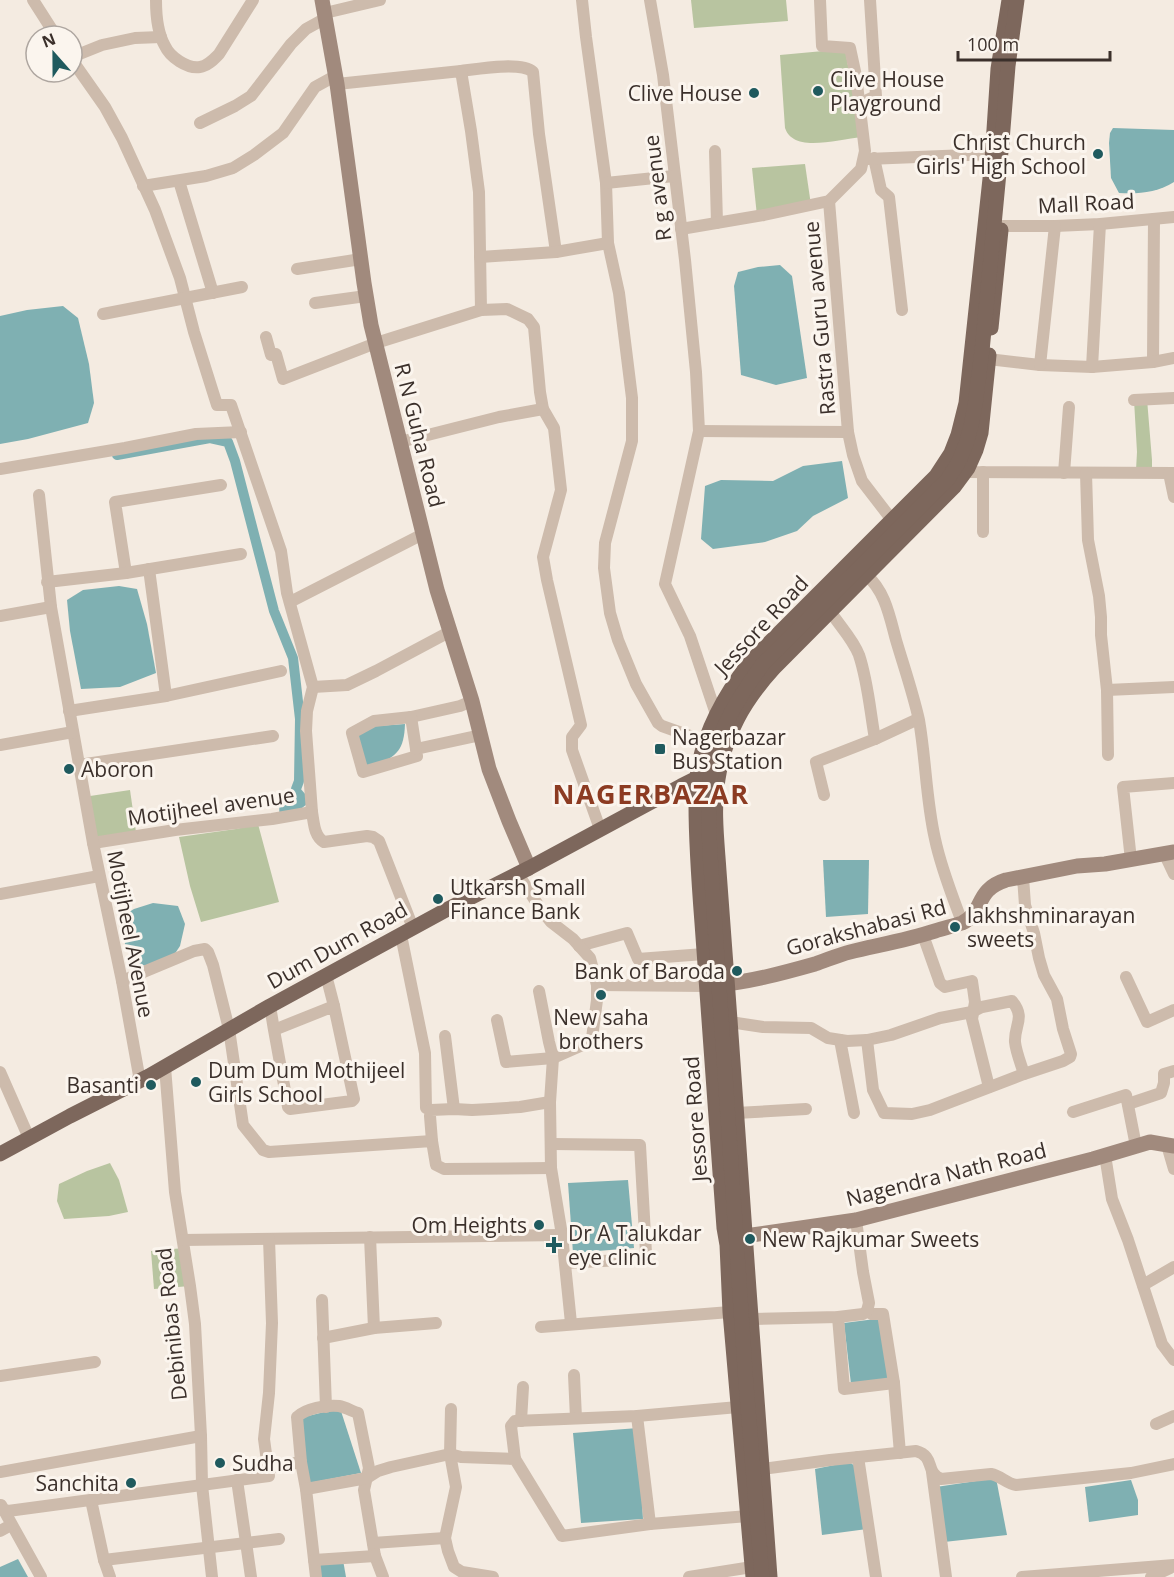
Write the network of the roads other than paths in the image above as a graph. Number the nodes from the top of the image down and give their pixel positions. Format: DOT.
graph roads {
  1 [pos="33,0"];
  2 [pos="156,0"];
  3 [pos="254,0"];
  4 [pos="380,0"];
  5 [pos="582,0"];
  6 [pos="650,0"];
  7 [pos="820,0"];
  8 [pos="870,0"];
  9 [pos="1009,0"];
  10 [pos="1017,0"];
  11 [pos="1023,0"];
  12 [pos="324,10"];
  13 [pos="49,24"];
  14 [pos="161,37"];
  15 [pos="84,53"];
  16 [pos="461,71"];
  17 [pos="84,76"];
  18 [pos="336,80"];
  19 [pos="859,104"];
  20 [pos="200,123"];
  21 [pos="715,151"];
  22 [pos="993,154"];
  23 [pos="868,159"];
  24 [pos="674,176"];
  25 [pos="179,181"];
  26 [pos="606,183"];
  27 [pos="144,186"];
  28 [pos="830,201"];
  29 [pos="1174,217"];
  30 [pos="1154,219"];
  31 [pos="717,223"];
  32 [pos="1100,224"];
  33 [pos="1055,226"];
  34 [pos="1001,227"];
  35 [pos="681,229"];
  36 [pos="608,243"];
  37 [pos="556,252"];
  38 [pos="480,257"];
  39 [pos="361,259"];
  40 [pos="297,268"];
  41 [pos="242,287"];
  42 [pos="213,293"];
  43 [pos="366,296"];
  44 [pos="186,299"];
  45 [pos="315,303"];
  46 [pos="481,310"];
  47 [pos="902,310"];
  48 [pos="103,314"];
  49 [pos="266,337"];
  50 [pos="376,343"];
  51 [pos="1174,358"];
  52 [pos="988,359"];
  53 [pos="1153,362"];
  54 [pos="1040,365"];
  55 [pos="1092,367"];
  56 [pos="1174,398"];
  57 [pos="1134,400"];
  58 [pos="1069,407"];
  59 [pos="543,409"];
  60 [pos="699,431"];
  61 [pos="241,432"];
  62 [pos="848,432"];
  63 [pos="400,442"];
  64 [pos="944,464"];
  65 [pos="0,469"];
  66 [pos="965,472"];
  67 [pos="983,472"];
  68 [pos="1064,473"];
  69 [pos="1086,473"];
  70 [pos="1171,473"];
  71 [pos="220,485"];
  72 [pos="39,495"];
  73 [pos="1174,497"];
  74 [pos="892,520"];
  75 [pos="983,532"];
  76 [pos="423,534"];
  77 [pos="241,554"];
  78 [pos="149,569"];
  79 [pos="126,573"];
  80 [pos="866,575"];
  81 [pos="47,582"];
  82 [pos="290,602"];
  83 [pos="51,608"];
  84 [pos="830,611"];
  85 [pos="0,616"];
  86 [pos="451,631"];
  87 [pos="281,671"];
  88 [pos="313,687"];
  89 [pos="1174,687"];
  90 [pos="1107,690"];
  91 [pos="166,696"];
  92 [pos="472,701"];
  93 [pos="69,711"];
  94 [pos="716,714"];
  95 [pos="411,717"];
  96 [pos="918,719"];
  97 [pos="735,723"];
  98 [pos="73,732"];
  99 [pos="481,735"];
  100 [pos="273,736"];
  101 [pos="875,739"];
  102 [pos="704,741"];
  103 [pos="0,744"];
  104 [pos="416,749"];
  105 [pos="1108,755"];
  106 [pos="79,765"];
  107 [pos="697,778"];
  108 [pos="718,778"];
  109 [pos="1174,783"];
  110 [pos="824,795"];
  111 [pos="312,812"];
  112 [pos="600,829"];
  113 [pos="93,843"];
  114 [pos="1169,853"];
  115 [pos="1131,860"];
  116 [pos="524,871"];
  117 [pos="1174,874"];
  118 [pos="99,876"];
  119 [pos="1023,877"];
  120 [pos="0,894"];
  121 [pos="962,922"];
  122 [pos="407,932"];
  123 [pos="923,935"];
  124 [pos="579,946"];
  125 [pos="704,954"];
  126 [pos="326,975"];
  127 [pos="1126,977"];
  128 [pos="122,981"];
  129 [pos="727,984"];
  130 [pos="597,985"];
  131 [pos="706,986"];
  132 [pos="539,992"];
  133 [pos="270,1006"];
  134 [pos="334,1006"];
  135 [pos="1174,1010"];
  136 [pos="972,1012"];
  137 [pos="497,1020"];
  138 [pos="730,1023"];
  139 [pos="230,1029"];
  140 [pos="274,1030"];
  141 [pos="446,1036"];
  142 [pos="840,1040"];
  143 [pos="867,1040"];
  144 [pos="553,1058"];
  145 [pos="165,1067"];
  146 [pos="1174,1071"];
  147 [pos="0,1072"];
  148 [pos="1024,1074"];
  149 [pos="140,1081"];
  150 [pos="989,1087"];
  151 [pos="550,1102"];
  152 [pos="1128,1104"];
  153 [pos="426,1108"];
  154 [pos="806,1108"];
  155 [pos="454,1109"];
  156 [pos="1073,1112"];
  157 [pos="736,1113"];
  158 [pos="854,1113"];
  159 [pos="29,1138"];
  160 [pos="432,1142"];
  161 [pos="552,1144"];
  162 [pos="1170,1145"];
  163 [pos="1136,1146"];
  164 [pos="0,1154"];
  165 [pos="1105,1155"];
  166 [pos="551,1168"];
  167 [pos="1174,1170"];
  168 [pos="856,1220"];
  169 [pos="562,1235"];
  170 [pos="745,1236"];
  171 [pos="370,1237"];
  172 [pos="269,1239"];
  173 [pos="183,1240"];
  174 [pos="727,1245"];
  175 [pos="565,1263"];
  176 [pos="1174,1268"];
  177 [pos="1143,1285"];
  178 [pos="322,1300"];
  179 [pos="867,1311"];
  180 [pos="730,1312"];
  181 [pos="838,1317"];
  182 [pos="751,1319"];
  183 [pos="436,1323"];
  184 [pos="571,1323"];
  185 [pos="541,1327"];
  186 [pos="374,1328"];
  187 [pos="323,1338"];
  188 [pos="1168,1342"];
  189 [pos="1174,1360"];
  190 [pos="95,1362"];
  191 [pos="574,1375"];
  192 [pos="0,1376"];
  193 [pos="894,1383"];
  194 [pos="523,1387"];
  195 [pos="326,1407"];
  196 [pos="738,1407"];
  197 [pos="451,1409"];
  198 [pos="636,1416"];
  199 [pos="1174,1416"];
  200 [pos="576,1418"];
  201 [pos="521,1421"];
  202 [pos="1156,1424"];
  203 [pos="201,1436"];
  204 [pos="900,1453"];
  205 [pos="450,1454"];
  206 [pos="858,1457"];
  207 [pos="515,1459"];
  208 [pos="301,1462"];
  209 [pos="1174,1464"];
  210 [pos="268,1468"];
  211 [pos="762,1469"];
  212 [pos="0,1472"];
  213 [pos="932,1472"];
  214 [pos="367,1478"];
  215 [pos="237,1480"];
  216 [pos="202,1485"];
  217 [pos="306,1489"];
  218 [pos="91,1500"];
  219 [pos="2,1507"];
  220 [pos="748,1516"];
  221 [pos="650,1524"];
  222 [pos="11,1525"];
  223 [pos="0,1531"];
  224 [pos="445,1538"];
  225 [pos="279,1539"];
  226 [pos="246,1543"];
  227 [pos="209,1547"];
  228 [pos="374,1549"];
  229 [pos="104,1560"];
  230 [pos="314,1560"];
  231 [pos="1174,1565"];
  232 [pos="756,1574"];
  233 [pos="1052,1576"];
  234 [pos="41,1577"];
  235 [pos="110,1577"];
  236 [pos="212,1577"];
  237 [pos="251,1577"];
  238 [pos="316,1577"];
  239 [pos="383,1577"];
  240 [pos="493,1577"];
  241 [pos="689,1577"];
  242 [pos="770,1577"];
  243 [pos="876,1577"];
  244 [pos="946,1577"];
  245 [pos="1022,1577"];
  246 [pos="1151,1577"];
  1 -- 13 [label="street"];
  2 -- 14 [label="street"];
  3 -- 14 [label="street"];
  4 -- 12 [label="street"];
  5 -- 26 [label="street"];
  6 -- 24 [label="street, R g avenue"];
  7 -- 19 [label="street"];
  8 -- 19 [label="street"];
  9 -- 22 [label="main road, Jessore Road"];
  10 -- 232 [label="main road, bridge"];
  11 -- 34 [label="main road, Jessore Road"];
  12 -- 18 [label="street, R N Guha Road"];
  12 -- 20 [label="street"];
  14 -- 15 [label="street"];
  16 -- 18 [label="street"];
  16 -- 37 [label="street"];
  16 -- 38 [label="street"];
  17 -- 27 [label="street"];
  18 -- 25 [label="street"];
  18 -- 39 [label="street, R N Guha Road"];
  19 -- 23 [label="street"];
  21 -- 31 [label="street"];
  22 -- 23 [label="street"];
  22 -- 64 [label="main road, Jessore Road"];
  23 -- 28 [label="street, Rastra Guru avenue"];
  23 -- 47 [label="street"];
  24 -- 26 [label="street"];
  24 -- 35 [label="street, R g avenue"];
  25 -- 27 [label="street"];
  25 -- 42 [label="street"];
  26 -- 36 [label="street"];
  27 -- 44 [label="street"];
  28 -- 31 [label="street, Rastra Guru avenue"];
  28 -- 62 [label="street, Rastra Guru avenue"];
  29 -- 30 [label="street, Mall Road"];
  30 -- 32 [label="street, Mall Road"];
  30 -- 53 [label="street"];
  31 -- 35 [label="street, Rastra Guru avenue"];
  32 -- 33 [label="street, Mall Road"];
  32 -- 55 [label="street"];
  33 -- 34 [label="street, Mall Road"];
  33 -- 54 [label="street"];
  34 -- 52 [label="main road, Jessore Road"];
  35 -- 60 [label="street, R g avenue"];
  36 -- 37 [label="street"];
  36 -- 102 [label="street"];
  37 -- 38 [label="street"];
  38 -- 46 [label="street"];
  39 -- 40 [label="street"];
  39 -- 43 [label="street, R N Guha Road"];
  41 -- 42 [label="street"];
  42 -- 44 [label="street"];
  43 -- 45 [label="street"];
  43 -- 50 [label="street, R N Guha Road"];
  44 -- 48 [label="street"];
  44 -- 61 [label="street, Motijheel avenue"];
  46 -- 50 [label="street"];
  46 -- 59 [label="street"];
  49 -- 50 [label="street"];
  50 -- 63 [label="street, R N Guha Road"];
  51 -- 53 [label="street"];
  52 -- 54 [label="street"];
  52 -- 66 [label="main road, Jessore Road"];
  53 -- 55 [label="street"];
  54 -- 55 [label="street"];
  56 -- 57 [label="street"];
  58 -- 68 [label="street"];
  59 -- 63 [label="street"];
  59 -- 112 [label="street"];
  60 -- 62 [label="street, Rastra Guru avenue"];
  60 -- 94 [label="street"];
  61 -- 65 [label="street"];
  61 -- 82 [label="street, Motijheel avenue"];
  62 -- 74 [label="street, Rastra Guru avenue"];
  63 -- 76 [label="street, R N Guha Road"];
  64 -- 66 [label="street"];
  64 -- 74 [label="main road, Jessore Road"];
  66 -- 67 [label="street"];
  66 -- 80 [label="main road, Jessore Road"];
  67 -- 68 [label="street"];
  67 -- 75 [label="street"];
  68 -- 69 [label="street"];
  69 -- 70 [label="street"];
  69 -- 90 [label="street"];
  70 -- 73 [label="street"];
  71 -- 79 [label="street"];
  72 -- 81 [label="street, Motijheel Avenue"];
  74 -- 94 [label="main road, Jessore Road"];
  76 -- 82 [label="street"];
  76 -- 86 [label="street, R N Guha Road"];
  77 -- 78 [label="street"];
  78 -- 79 [label="street"];
  78 -- 91 [label="street"];
  79 -- 81 [label="street"];
  80 -- 84 [label="main road, Jessore Road"];
  80 -- 96 [label="street"];
  81 -- 83 [label="street, Motijheel Avenue"];
  82 -- 88 [label="street, Motijheel avenue"];
  83 -- 85 [label="street"];
  83 -- 93 [label="street, Motijheel Avenue"];
  84 -- 97 [label="main road, Jessore Road"];
  84 -- 101 [label="street"];
  86 -- 88 [label="street"];
  86 -- 92 [label="street, R N Guha Road"];
  87 -- 91 [label="street"];
  88 -- 111 [label="street, Motijheel avenue"];
  89 -- 90 [label="street"];
  90 -- 105 [label="street"];
  91 -- 93 [label="street"];
  92 -- 95 [label="street"];
  92 -- 99 [label="street, R N Guha Road"];
  93 -- 98 [label="street, Motijheel Avenue"];
  94 -- 97 [label="street"];
  94 -- 102 [label="main road, Jessore Road"];
  95 -- 104 [label="street"];
  95 -- 104 [label="street"];
  96 -- 101 [label="street"];
  96 -- 121 [label="street"];
  97 -- 108 [label="main road, Jessore Road"];
  98 -- 103 [label="street"];
  98 -- 106 [label="street, Motijheel Avenue"];
  99 -- 104 [label="street"];
  99 -- 116 [label="street, R N Guha Road"];
  100 -- 106 [label="street"];
  101 -- 110 [label="street"];
  102 -- 107 [label="main road, Jessore Road"];
  106 -- 113 [label="street, Motijheel Avenue"];
  107 -- 108 [label="main road"];
  107 -- 112 [label="main road, Dum Dum Road"];
  107 -- 125 [label="main road, Jessore Road"];
  108 -- 129 [label="main road, Jessore Road"];
  109 -- 115 [label="street"];
  111 -- 113 [label="street, Motijheel avenue"];
  111 -- 122 [label="street"];
  112 -- 116 [label="main road, Dum Dum Road"];
  113 -- 118 [label="street, Motijheel Avenue"];
  114 -- 115 [label="street, Gorakshabasi Rd"];
  114 -- 117 [label="street"];
  115 -- 119 [label="street, Gorakshabasi Rd"];
  116 -- 122 [label="main road, Dum Dum Road"];
  116 -- 124 [label="street"];
  118 -- 120 [label="street"];
  118 -- 128 [label="street, Motijheel Avenue"];
  119 -- 121 [label="street, Gorakshabasi Rd"];
  119 -- 148 [label="street"];
  121 -- 123 [label="street, Gorakshabasi Rd"];
  122 -- 126 [label="main road, Dum Dum Road"];
  122 -- 153 [label="street"];
  123 -- 129 [label="street, Gorakshabasi Rd"];
  123 -- 136 [label="street"];
  124 -- 125 [label="street"];
  124 -- 130 [label="street"];
  125 -- 131 [label="main road, Jessore Road"];
  126 -- 133 [label="main road, Dum Dum Road"];
  126 -- 134 [label="street"];
  127 -- 135 [label="street"];
  128 -- 139 [label="street"];
  128 -- 149 [label="street, Motijheel Avenue"];
  129 -- 131 [label="street, Gorakshabasi Rd"];
  129 -- 138 [label="main road, Jessore Road"];
  130 -- 131 [label="street"];
  130 -- 144 [label="street"];
  131 -- 174 [label="main road, Jessore Road"];
  132 -- 144 [label="street"];
  133 -- 139 [label="main road, Dum Dum Road"];
  133 -- 140 [label="street"];
  134 -- 140 [label="street"];
  134 -- 140 [label="street"];
  136 -- 143 [label="street"];
  136 -- 148 [label="street"];
  136 -- 150 [label="street"];
  137 -- 144 [label="street"];
  138 -- 142 [label="street"];
  138 -- 157 [label="main road, Jessore Road"];
  139 -- 145 [label="main road, Dum Dum Road"];
  139 -- 160 [label="street"];
  141 -- 155 [label="street"];
  142 -- 143 [label="street"];
  142 -- 158 [label="street"];
  143 -- 150 [label="street"];
  144 -- 151 [label="street"];
  145 -- 149 [label="main road, Dum Dum Road"];
  145 -- 173 [label="street, Debinibas Road"];
  146 -- 152 [label="street"];
  147 -- 159 [label="street"];
  148 -- 150 [label="street"];
  149 -- 159 [label="main road, Dum Dum Road"];
  151 -- 155 [label="street"];
  151 -- 161 [label="street"];
  152 -- 156 [label="street"];
  152 -- 163 [label="street"];
  154 -- 157 [label="street"];
  155 -- 160 [label="street"];
  157 -- 170 [label="main road, Jessore Road"];
  159 -- 164 [label="main road, Dum Dum Road"];
  160 -- 166 [label="street"];
  161 -- 166 [label="street"];
  161 -- 175 [label="street"];
  162 -- 163 [label="street, Nagendra Nath Road"];
  162 -- 167 [label="street"];
  163 -- 165 [label="street, Nagendra Nath Road"];
  165 -- 168 [label="street, Nagendra Nath Road"];
  165 -- 177 [label="street"];
  166 -- 169 [label="street"];
  168 -- 170 [label="street, Nagendra Nath Road"];
  168 -- 179 [label="street"];
  169 -- 171 [label="street"];
  169 -- 175 [label="street"];
  170 -- 174 [label="street, Nagendra Nath Road"];
  170 -- 182 [label="main road, Jessore Road"];
  171 -- 172 [label="street"];
  171 -- 186 [label="street"];
  172 -- 173 [label="street"];
  172 -- 210 [label="street"];
  173 -- 203 [label="street, Debinibas Road"];
  174 -- 180 [label="main road, Jessore Road"];
  175 -- 184 [label="street"];
  176 -- 177 [label="street"];
  177 -- 188 [label="street"];
  178 -- 187 [label="street"];
  179 -- 181 [label="street"];
  179 -- 193 [label="street"];
  180 -- 182 [label="street"];
  180 -- 184 [label="street"];
  180 -- 196 [label="main road, Jessore Road"];
  181 -- 182 [label="street"];
  181 -- 193 [label="street"];
  182 -- 211 [label="main road, Jessore Road"];
  183 -- 186 [label="street"];
  184 -- 185 [label="street"];
  186 -- 187 [label="street"];
  187 -- 195 [label="street"];
  188 -- 189 [label="street"];
  190 -- 192 [label="street"];
  191 -- 200 [label="street"];
  193 -- 204 [label="street"];
  194 -- 201 [label="street"];
  195 -- 208 [label="street"];
  195 -- 214 [label="street"];
  196 -- 198 [label="street"];
  196 -- 220 [label="main road, Jessore Road"];
  197 -- 205 [label="street"];
  198 -- 200 [label="street"];
  198 -- 221 [label="street"];
  199 -- 202 [label="street"];
  200 -- 201 [label="street"];
  201 -- 207 [label="street"];
  203 -- 212 [label="street"];
  203 -- 216 [label="street, Debinibas Road"];
  204 -- 206 [label="street"];
  204 -- 213 [label="street"];
  205 -- 207 [label="street"];
  205 -- 214 [label="street"];
  205 -- 224 [label="street"];
  206 -- 211 [label="street"];
  206 -- 243 [label="street"];
  207 -- 221 [label="street"];
  208 -- 210 [label="street"];
  208 -- 217 [label="street"];
  209 -- 213 [label="street"];
  210 -- 215 [label="street"];
  211 -- 242 [label="main road, Jessore Road"];
  213 -- 244 [label="street"];
  214 -- 217 [label="street"];
  214 -- 228 [label="street"];
  215 -- 216 [label="street"];
  215 -- 226 [label="street"];
  216 -- 218 [label="street"];
  216 -- 227 [label="street, Debinibas Road"];
  217 -- 230 [label="street"];
  218 -- 219 [label="street"];
  218 -- 229 [label="street"];
  219 -- 222 [label="street"];
  220 -- 221 [label="street"];
  220 -- 232 [label="main road, Jessore Road"];
  222 -- 223 [label="street"];
  222 -- 234 [label="street"];
  224 -- 228 [label="street"];
  224 -- 240 [label="street"];
  225 -- 226 [label="street"];
  226 -- 227 [label="street"];
  226 -- 237 [label="street"];
  227 -- 229 [label="street"];
  227 -- 236 [label="street, Debinibas Road"];
  228 -- 230 [label="street"];
  228 -- 239 [label="street"];
  229 -- 235 [label="street"];
  230 -- 238 [label="street"];
  231 -- 233 [label="street"];
  231 -- 246 [label="street"];
  232 -- 241 [label="street"];
  233 -- 245 [label="street"];
}
